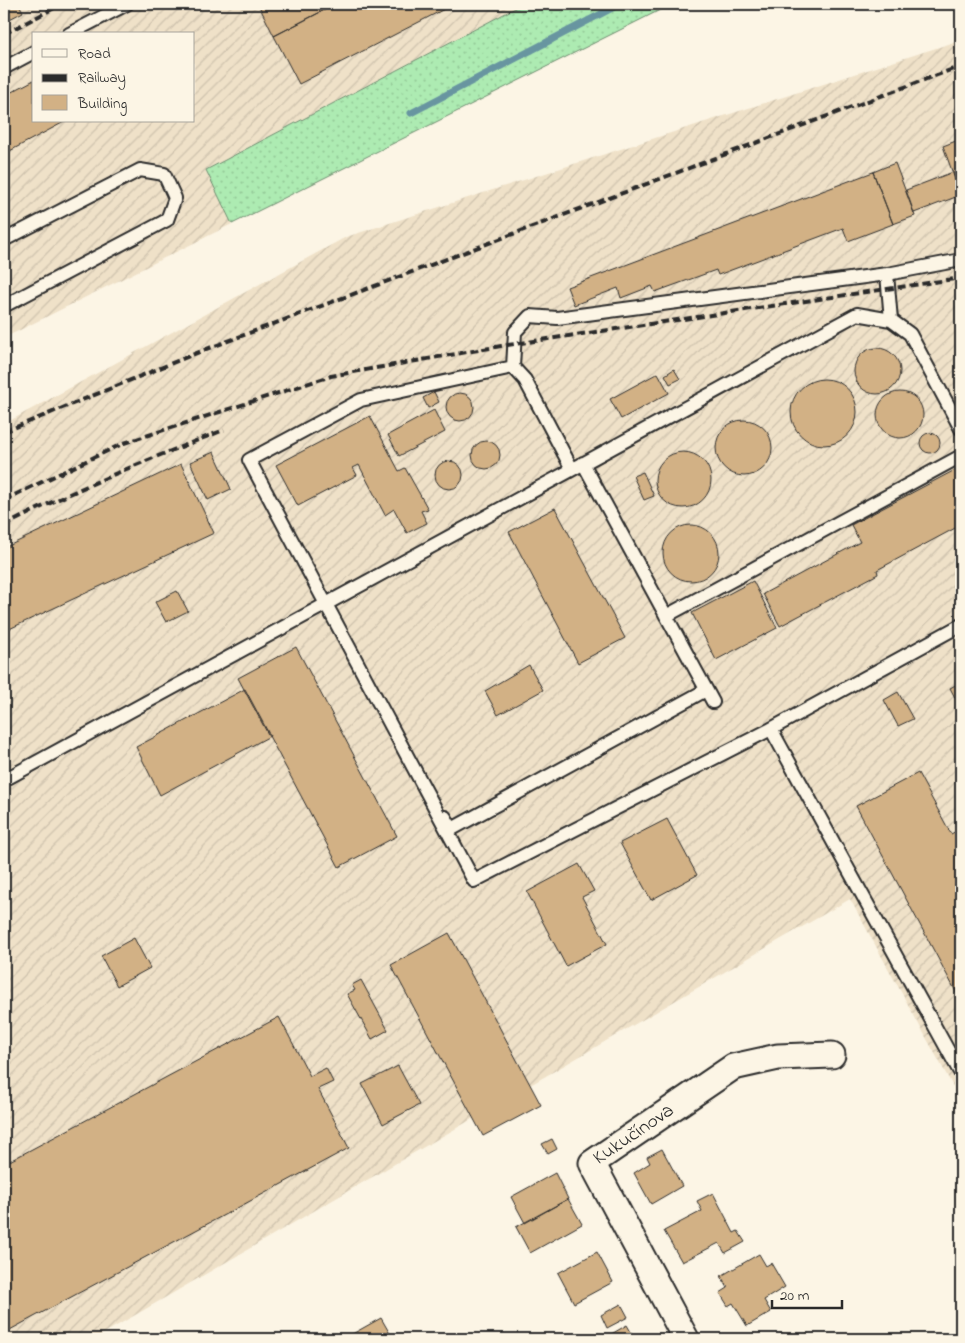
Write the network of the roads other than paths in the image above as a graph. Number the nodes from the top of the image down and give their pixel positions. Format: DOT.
graph roads {
  1 [pos="127,4"];
  2 [pos="74,32"];
  3 [pos="32,53"];
  4 [pos="4,68"];
  5 [pos="4,240"];
  6 [pos="961,260"];
  7 [pos="887,274"];
  8 [pos="4,306"];
  9 [pos="891,320"];
  10 [pos="513,367"];
  11 [pos="961,429"];
  12 [pos="961,456"];
  13 [pos="578,466"];
  14 [pos="325,603"];
  15 [pos="666,616"];
  16 [pos="961,625"];
  17 [pos="706,690"];
  18 [pos="713,702"];
  19 [pos="771,729"];
  20 [pos="4,780"];
  21 [pos="832,1056"];
  22 [pos="961,1074"];
  23 [pos="686,1339"];
  1 -- 2 [label="lane"];
  3 -- 4 [label="lane"];
  5 -- 8 [label="lane"];
  6 -- 7 [label="lane"];
  7 -- 9 [label="lane"];
  7 -- 10 [label="lane"];
  9 -- 11 [label="lane"];
  9 -- 13 [label="lane"];
  10 -- 13 [label="lane"];
  10 -- 14 [label="lane"];
  12 -- 15 [label="lane"];
  13 -- 14 [label="lane"];
  13 -- 15 [label="lane"];
  14 -- 17 [label="lane"];
  14 -- 19 [label="lane"];
  14 -- 20 [label="lane"];
  15 -- 17 [label="lane"];
  16 -- 19 [label="lane"];
  17 -- 18 [label="lane"];
  19 -- 22 [label="lane"];
  21 -- 23 [label="street, Kukučínova"];
}
